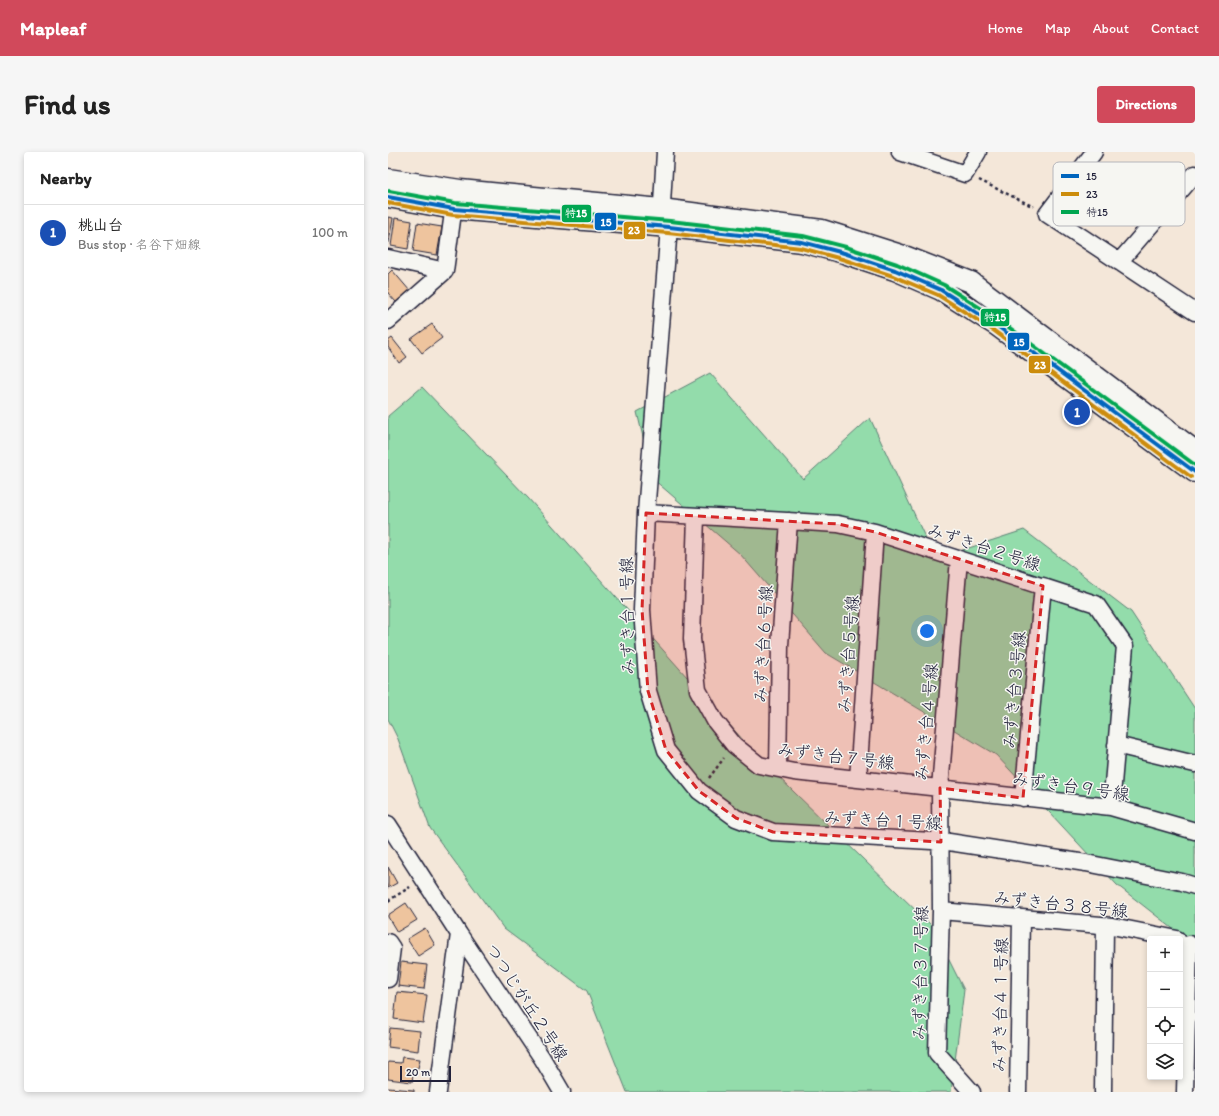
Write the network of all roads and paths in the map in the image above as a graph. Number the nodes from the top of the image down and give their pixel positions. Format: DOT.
graph roads {
  1 [pos="665,152"];
  2 [pos="900,152"];
  3 [pos="978,152"];
  4 [pos="1094,152"];
  5 [pos="1086,162"];
  6 [pos="965,174"];
  7 [pos="1195,174"];
  8 [pos="388,179"];
  9 [pos="1185,186"];
  10 [pos="388,197"];
  11 [pos="455,199"];
  12 [pos="1053,206"];
  13 [pos="1047,214"];
  14 [pos="1053,218"];
  15 [pos="664,221"];
  16 [pos="1065,226"];
  17 [pos="1150,226"];
  18 [pos="388,258"];
  19 [pos="1119,262"];
  20 [pos="445,271"];
  21 [pos="1195,312"];
  22 [pos="388,320"];
  23 [pos="1195,450"];
  24 [pos="1195,472"];
  25 [pos="646,513"];
  26 [pos="696,516"];
  27 [pos="789,521"];
  28 [pos="875,532"];
  29 [pos="959,559"];
  30 [pos="1043,586"];
  31 [pos="734,745"];
  32 [pos="1116,745"];
  33 [pos="1195,764"];
  34 [pos="778,768"];
  35 [pos="858,779"];
  36 [pos="940,788"];
  37 [pos="699,791"];
  38 [pos="1023,798"];
  39 [pos="1111,808"];
  40 [pos="388,824"];
  41 [pos="1195,831"];
  42 [pos="941,842"];
  43 [pos="423,879"];
  44 [pos="1195,886"];
  45 [pos="388,901"];
  46 [pos="940,911"];
  47 [pos="1021,918"];
  48 [pos="1105,926"];
  49 [pos="460,934"];
  50 [pos="388,942"];
  51 [pos="1185,942"];
  52 [pos="388,979"];
  53 [pos="438,1092"];
  54 [pos="562,1092"];
  55 [pos="972,1092"];
  56 [pos="1018,1092"];
  57 [pos="1103,1092"];
  58 [pos="1185,1092"];
  1 -- 15 [label="street, みずき台１号線"];
  2 -- 6 [label="street"];
  3 -- 6 [label="street"];
  4 -- 5 [label="street"];
  6 -- 13 [label="path"];
  7 -- 9 [label="street"];
  8 -- 11 [label="street"];
  10 -- 11 [label="street"];
  11 -- 15 [label="street"];
  11 -- 20 [label="street"];
  12 -- 13 [label="street"];
  13 -- 14 [label="street"];
  15 -- 23 [label="street"];
  15 -- 24 [label="street"];
  15 -- 25 [label="street, みずき台１号線"];
  16 -- 19 [label="street"];
  17 -- 19 [label="street"];
  18 -- 20 [label="street"];
  19 -- 21 [label="street"];
  20 -- 22 [label="street"];
  25 -- 26 [label="street, みずき台２号線"];
  25 -- 37 [label="street, みずき台１号線"];
  26 -- 27 [label="street, みずき台２号線"];
  26 -- 31 [label="street, みずき台７号線"];
  27 -- 28 [label="street, みずき台２号線"];
  27 -- 34 [label="street, みずき台６号線"];
  28 -- 29 [label="street, みずき台２号線"];
  28 -- 35 [label="street, みずき台５号線"];
  29 -- 30 [label="street, みずき台２号線"];
  29 -- 36 [label="street, みずき台４号線"];
  30 -- 32 [label="street, みずき台２号線"];
  30 -- 38 [label="street, みずき台３号線"];
  31 -- 34 [label="street, みずき台７号線"];
  31 -- 37 [label="path"];
  32 -- 33 [label="street"];
  32 -- 39 [label="street, みずき台２号線"];
  34 -- 35 [label="street, みずき台７号線"];
  35 -- 36 [label="street, みずき台７号線"];
  36 -- 38 [label="street, みずき台９号線"];
  36 -- 42 [label="street, みずき台４号線"];
  37 -- 42 [label="street, みずき台１号線"];
  38 -- 39 [label="street, みずき台９号線"];
  39 -- 41 [label="street, みずき台９号線"];
  40 -- 43 [label="street, つつじが丘２号線"];
  42 -- 44 [label="street, みずき台１号線"];
  42 -- 46 [label="street, みずき台３７号線"];
  43 -- 45 [label="path"];
  43 -- 49 [label="street, つつじが丘２号線"];
  46 -- 47 [label="street, みずき台３８号線"];
  46 -- 55 [label="street, みずき台３７号線"];
  47 -- 48 [label="street, みずき台３８号線"];
  47 -- 56 [label="street, みずき台４１号線"];
  48 -- 51 [label="street, みずき台３８号線"];
  48 -- 57 [label="street"];
  49 -- 53 [label="street"];
  49 -- 54 [label="street, つつじが丘２号線"];
  50 -- 52 [label="street"];
  51 -- 58 [label="street"];
}
